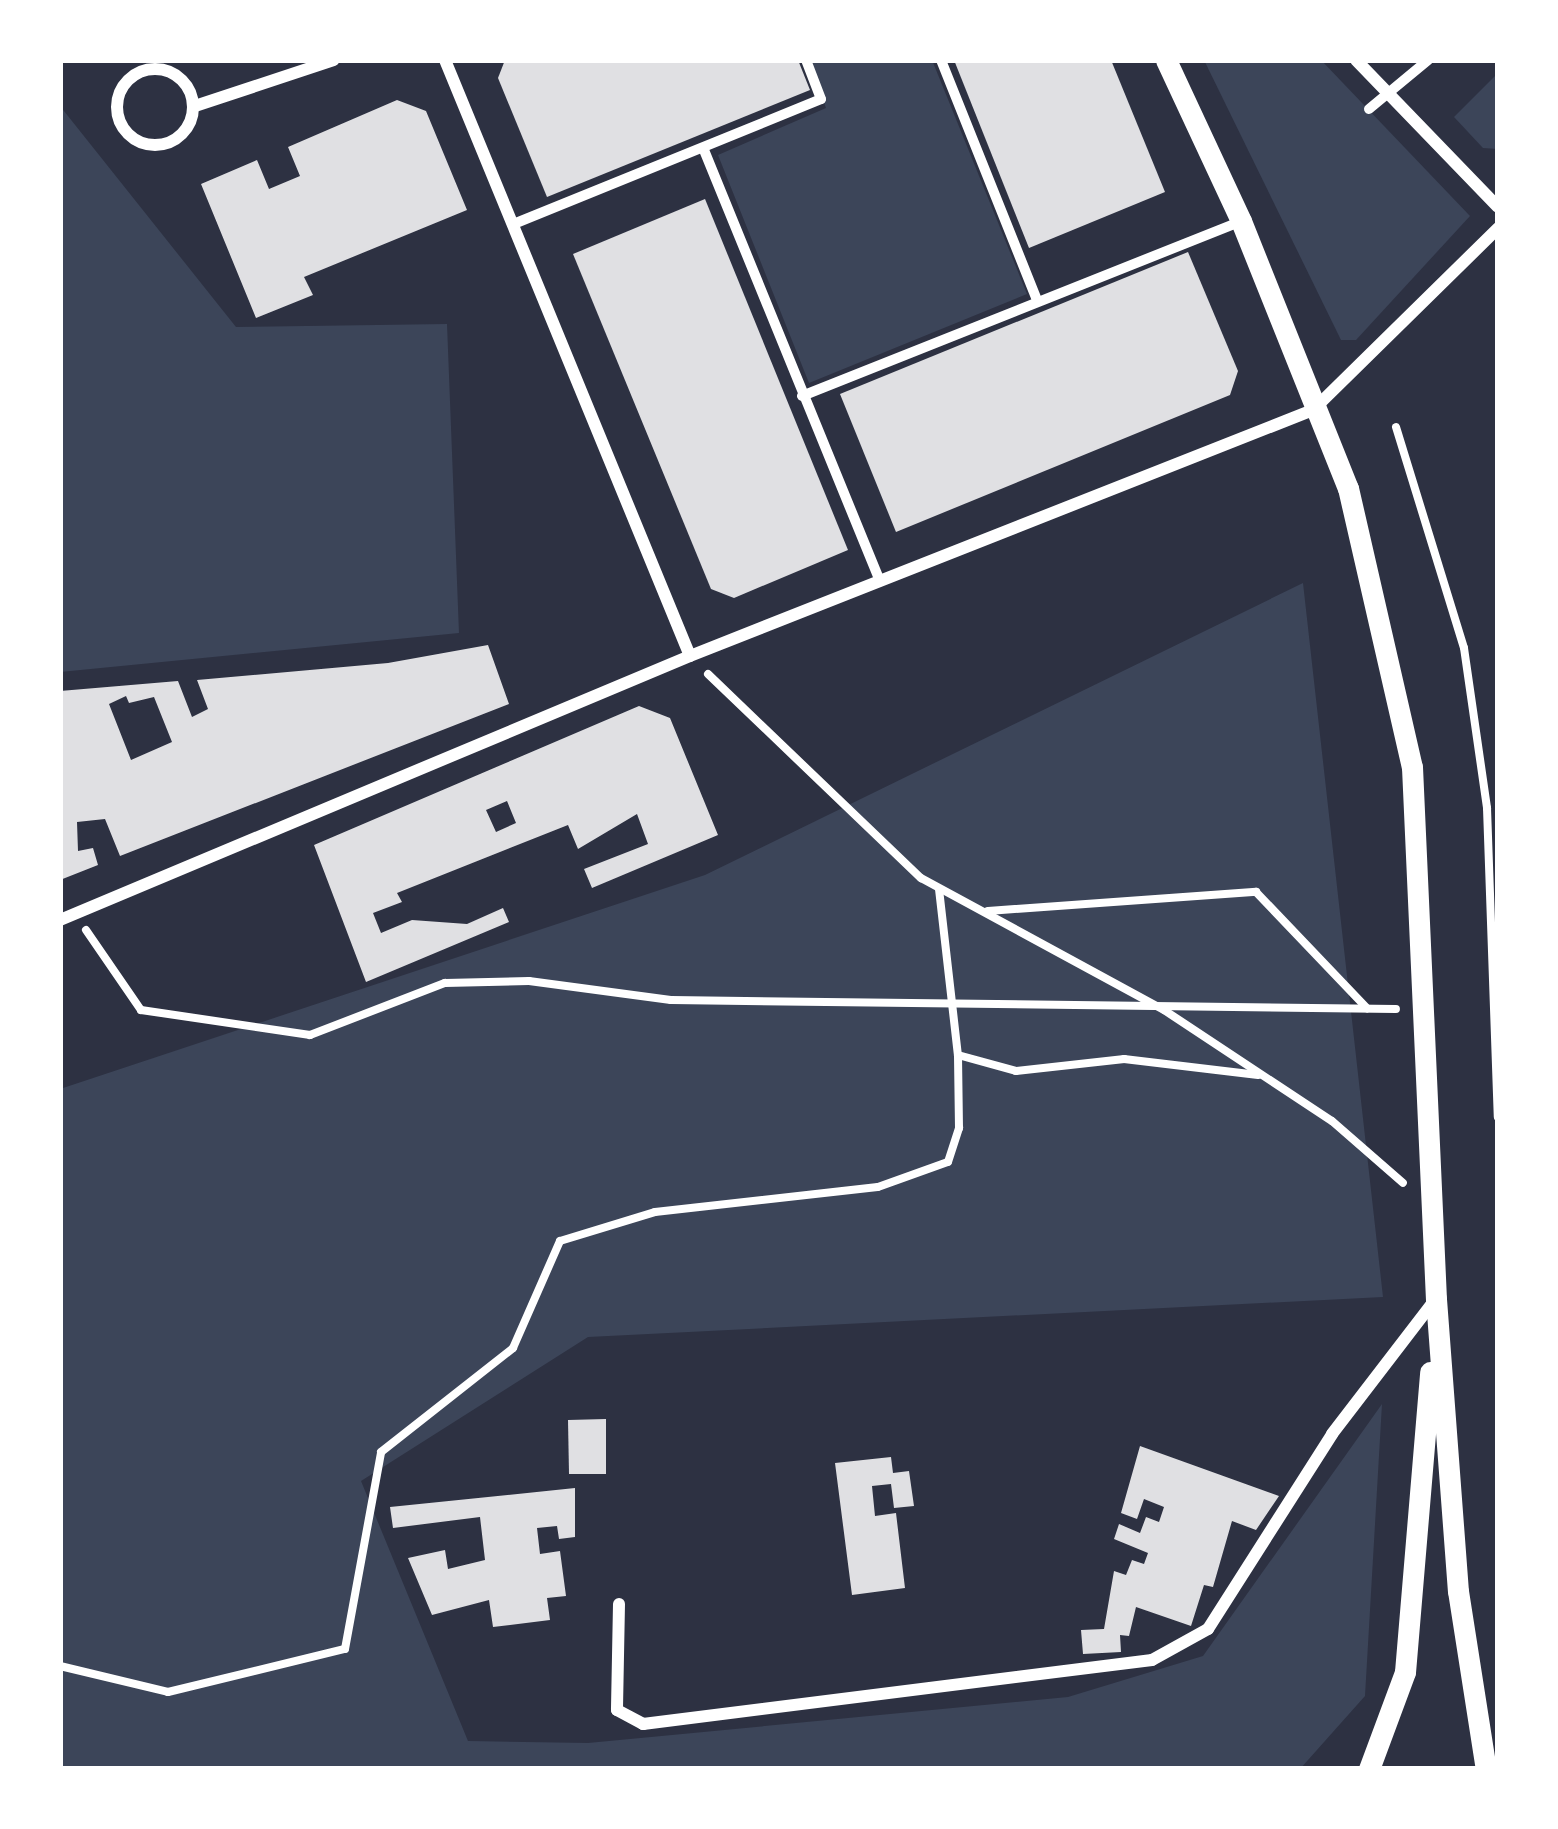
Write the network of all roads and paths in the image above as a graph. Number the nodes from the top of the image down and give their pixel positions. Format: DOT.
graph roads {
  1 [pos="334,60"];
  2 [pos="446,60"];
  3 [pos="806,60"];
  4 [pos="941,60"];
  5 [pos="1166,60"];
  6 [pos="1177,60"];
  7 [pos="1356,60"];
  8 [pos="1428,60"];
  9 [pos="1178,84"];
  10 [pos="1393,94"];
  11 [pos="195,106"];
  12 [pos="1370,109"];
  13 [pos="704,150"];
  14 [pos="1498,207"];
  15 [pos="1241,221"];
  16 [pos="516,223"];
  17 [pos="1498,228"];
  18 [pos="1037,300"];
  19 [pos="802,396"];
  20 [pos="1313,410"];
  21 [pos="1396,427"];
  22 [pos="880,582"];
  23 [pos="690,656"];
  24 [pos="939,888"];
  25 [pos="983,911"];
  26 [pos="75,914"];
  27 [pos="60,920"];
  28 [pos="956,1006"];
  29 [pos="1368,1009"];
  30 [pos="1428,1009"];
  31 [pos="1164,1010"];
  32 [pos="958,1055"];
  33 [pos="1263,1076"];
  34 [pos="1498,1117"];
  35 [pos="1434,1210"];
  36 [pos="1436,1299"];
  37 [pos="619,1604"];
  38 [pos="60,1666"];
  39 [pos="1369,1769"];
  40 [pos="1486,1769"];
  1 -- 11 [label="street"];
  2 -- 16 [label="street"];
  3 -- 13 [label="street"];
  4 -- 18 [label="street"];
  5 -- 9 [label="street"];
  6 -- 9 [label="street"];
  7 -- 10 [label="street"];
  8 -- 10 [label="street"];
  9 -- 15 [label="street"];
  10 -- 12 [label="street"];
  10 -- 14 [label="street"];
  11 -- 11 [label="street"];
  13 -- 16 [label="street"];
  13 -- 19 [label="street"];
  15 -- 18 [label="street"];
  15 -- 20 [label="street"];
  16 -- 23 [label="street"];
  17 -- 20 [label="street"];
  18 -- 19 [label="street"];
  19 -- 22 [label="street"];
  20 -- 22 [label="street"];
  20 -- 30 [label="street"];
  21 -- 34 [label="path"];
  22 -- 23 [label="street"];
  23 -- 24 [label="path"];
  23 -- 26 [label="street"];
  24 -- 25 [label="path"];
  24 -- 28 [label="path"];
  25 -- 29 [label="path"];
  25 -- 31 [label="path"];
  26 -- 27 [label="street"];
  26 -- 28 [label="path"];
  28 -- 31 [label="path"];
  28 -- 32 [label="path"];
  29 -- 30 [label="path"];
  29 -- 31 [label="path"];
  30 -- 35 [label="street"];
  31 -- 33 [label="path"];
  32 -- 33 [label="path"];
  32 -- 38 [label="path"];
  33 -- 35 [label="path"];
  35 -- 36 [label="street"];
  36 -- 37 [label="street"];
  36 -- 39 [label="street"];
  36 -- 40 [label="street"];
}
